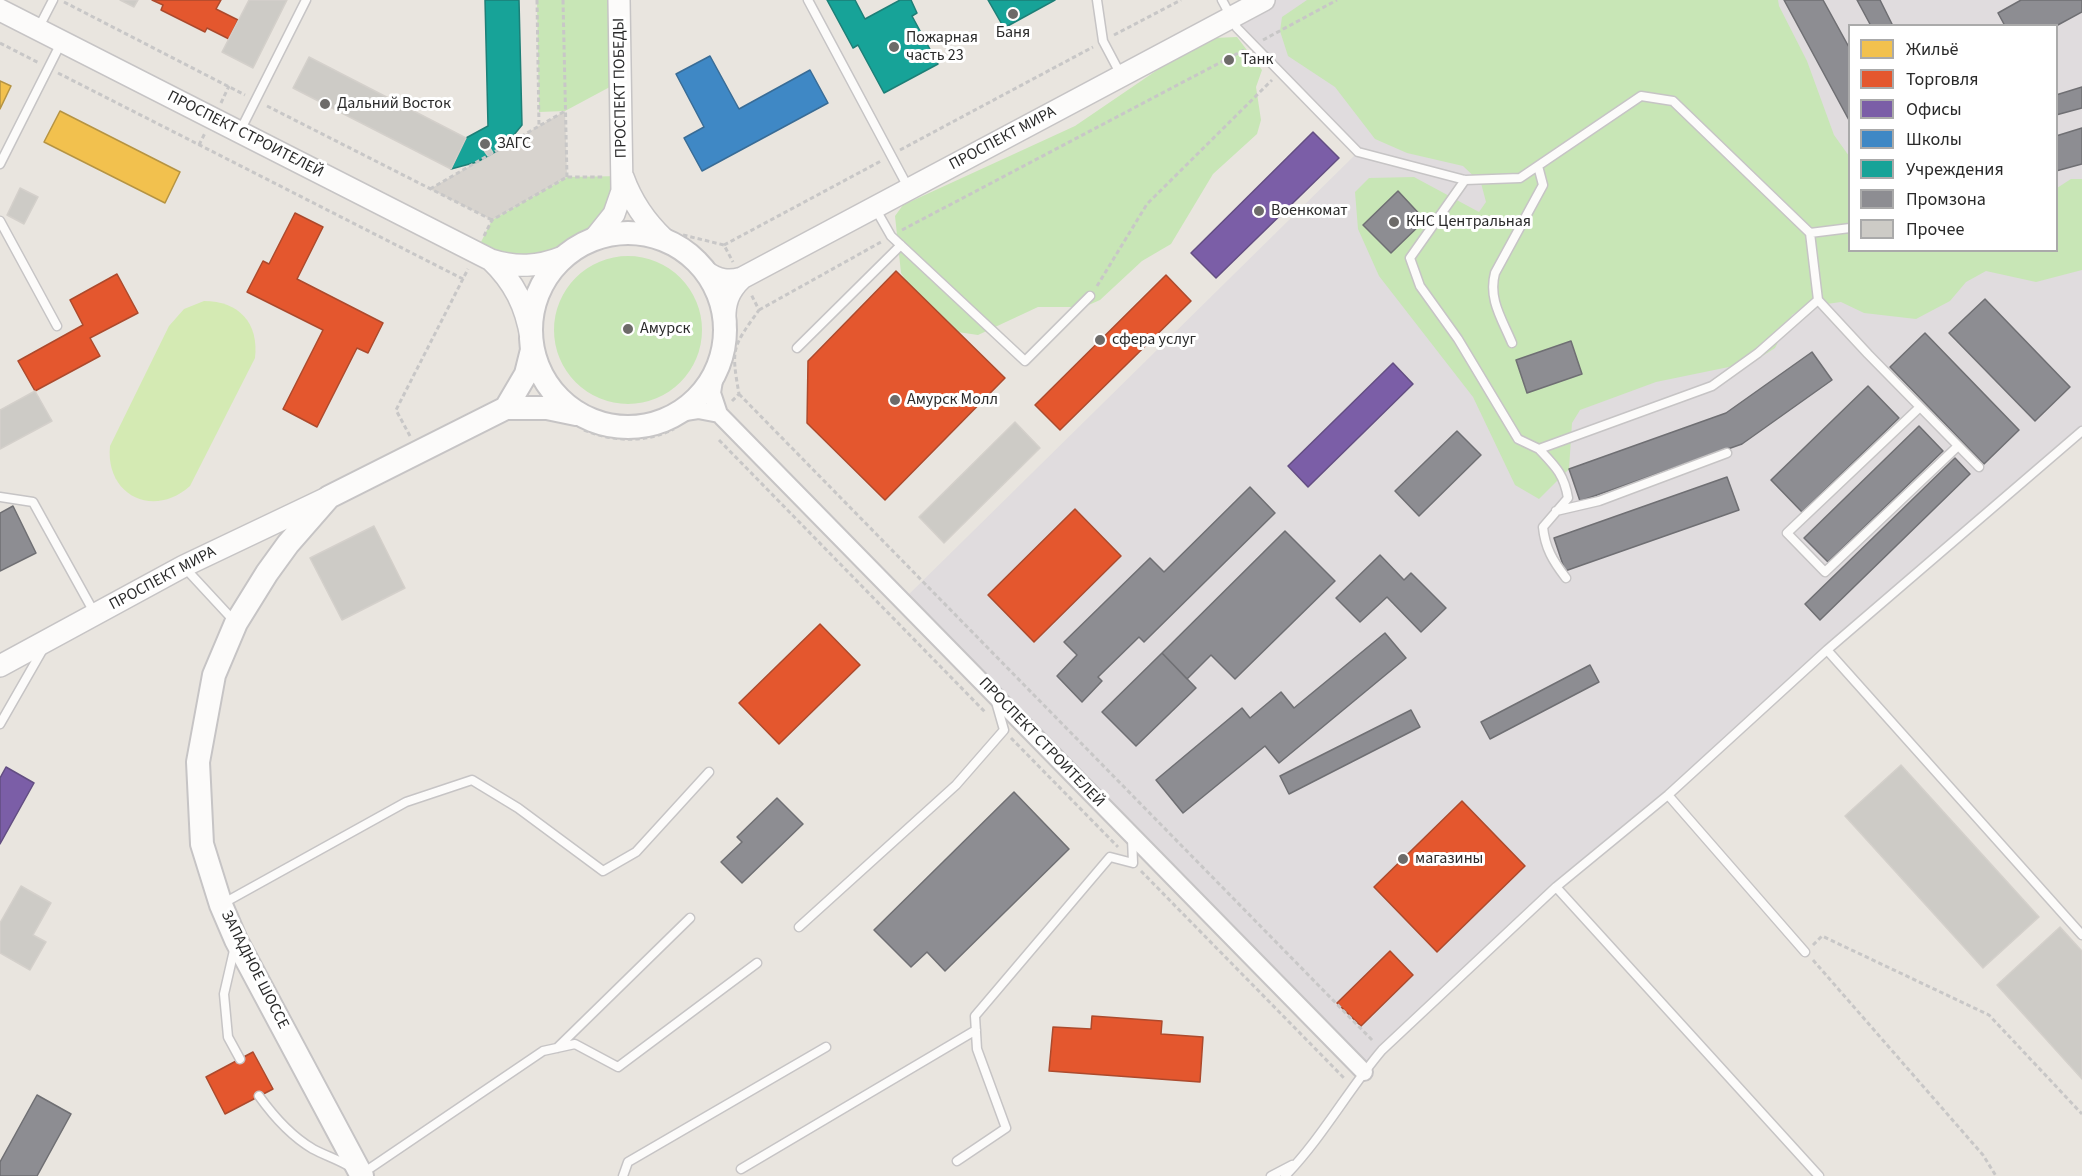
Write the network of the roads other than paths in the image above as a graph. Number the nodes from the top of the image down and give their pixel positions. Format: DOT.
graph roads {
  1 [pos="53,0"];
  2 [pos="306,0"];
  3 [pos="619,0"];
  4 [pos="808,0"];
  5 [pos="1096,0"];
  6 [pos="1264,0"];
  7 [pos="0,9"];
  8 [pos="1226,9"];
  9 [pos="38,29"];
  10 [pos="62,41"];
  11 [pos="1122,76"];
  12 [pos="239,131"];
  13 [pos="0,164"];
  14 [pos="1538,166"];
  15 [pos="623,176"];
  16 [pos="1465,180"];
  17 [pos="909,189"];
  18 [pos="875,207"];
  19 [pos="0,220"];
  20 [pos="1848,228"];
  21 [pos="1810,233"];
  22 [pos="594,238"];
  23 [pos="664,239"];
  24 [pos="901,245"];
  25 [pos="563,257"];
  26 [pos="491,260"];
  27 [pos="706,272"];
  28 [pos="742,278"];
  29 [pos="1090,296"];
  30 [pos="1818,300"];
  31 [pos="725,322"];
  32 [pos="57,326"];
  33 [pos="531,338"];
  34 [pos="1512,343"];
  35 [pos="797,348"];
  36 [pos="715,374"];
  37 [pos="1920,407"];
  38 [pos="507,408"];
  39 [pos="679,413"];
  40 [pos="719,414"];
  41 [pos="593,420"];
  42 [pos="2082,431"];
  43 [pos="1958,446"];
  44 [pos="1539,449"];
  45 [pos="1727,453"];
  46 [pos="1979,467"];
  47 [pos="329,496"];
  48 [pos="0,497"];
  49 [pos="1556,511"];
  50 [pos="184,566"];
  51 [pos="1566,578"];
  52 [pos="95,615"];
  53 [pos="236,623"];
  54 [pos="48,640"];
  55 [pos="1827,650"];
  56 [pos="0,666"];
  57 [pos="995,695"];
  58 [pos="0,724"];
  59 [pos="709,772"];
  60 [pos="1668,795"];
  61 [pos="1132,835"];
  62 [pos="1556,887"];
  63 [pos="221,905"];
  64 [pos="690,918"];
  65 [pos="800,927"];
  66 [pos="2082,935"];
  67 [pos="236,940"];
  68 [pos="1805,952"];
  69 [pos="758,963"];
  70 [pos="976,1030"];
  71 [pos="826,1047"];
  72 [pos="557,1048"];
  73 [pos="240,1059"];
  74 [pos="1364,1072"];
  75 [pos="259,1096"];
  76 [pos="1301,1160"];
  77 [pos="957,1161"];
  78 [pos="741,1168"];
  79 [pos="362,1175"];
  80 [pos="623,1176"];
  81 [pos="1271,1176"];
  82 [pos="1285,1176"];
  83 [pos="1819,1176"];
  1 -- 9 [label="lane"];
  2 -- 12 [label="lane"];
  3 -- 15 [label="street, ПРОСПЕКТ ПОБЕДЫ"];
  4 -- 17 [label="lane"];
  5 -- 11 [label="lane"];
  6 -- 8 [label="street, ПРОСПЕКТ МИРА"];
  7 -- 9 [label="street, ПРОСПЕКТ СТРОИТЕЛЕЙ"];
  8 -- 11 [label="street, ПРОСПЕКТ МИРА"];
  8 -- 16 [label="lane"];
  9 -- 10 [label="street, ПРОСПЕКТ СТРОИТЕЛЕЙ"];
  10 -- 12 [label="street, ПРОСПЕКТ СТРОИТЕЛЕЙ"];
  10 -- 13 [label="lane"];
  11 -- 17 [label="street, ПРОСПЕКТ МИРА"];
  12 -- 26 [label="street, ПРОСПЕКТ СТРОИТЕЛЕЙ"];
  14 -- 16 [label="lane"];
  14 -- 21 [label="lane"];
  14 -- 34 [label="lane"];
  15 -- 22 [label="street"];
  15 -- 23 [label="street"];
  16 -- 44 [label="lane"];
  17 -- 18 [label="street, ПРОСПЕКТ МИРА"];
  18 -- 24 [label="lane"];
  18 -- 28 [label="street, ПРОСПЕКТ МИРА"];
  19 -- 32 [label="lane"];
  20 -- 21 [label="lane"];
  21 -- 30 [label="lane"];
  22 -- 23 [label="main road"];
  22 -- 25 [label="main road"];
  23 -- 27 [label="main road"];
  24 -- 29 [label="lane"];
  24 -- 35 [label="lane"];
  25 -- 26 [label="street"];
  25 -- 33 [label="main road"];
  26 -- 33 [label="street"];
  27 -- 28 [label="street"];
  27 -- 31 [label="main road"];
  28 -- 31 [label="street"];
  30 -- 37 [label="lane"];
  30 -- 44 [label="lane"];
  31 -- 36 [label="main road"];
  33 -- 38 [label="main road"];
  33 -- 41 [label="main road"];
  36 -- 39 [label="main road"];
  36 -- 40 [label="street"];
  37 -- 43 [label="lane"];
  37 -- 43 [label="lane"];
  38 -- 41 [label="main road"];
  38 -- 47 [label="main road"];
  39 -- 40 [label="street"];
  39 -- 41 [label="main road"];
  40 -- 57 [label="street, ПРОСПЕКТ СТРОИТЕЛЕЙ"];
  42 -- 55 [label="lane"];
  43 -- 46 [label="lane"];
  44 -- 49 [label="lane"];
  45 -- 49 [label="lane"];
  47 -- 50 [label="street, ПРОСПЕКТ МИРА"];
  47 -- 53 [label="main road, ЗАПАДНОЕ ШОССЕ"];
  48 -- 52 [label="lane"];
  49 -- 51 [label="lane"];
  50 -- 52 [label="street, ПРОСПЕКТ МИРА"];
  50 -- 53 [label="lane"];
  52 -- 54 [label="street, ПРОСПЕКТ МИРА"];
  53 -- 63 [label="main road, ЗАПАДНОЕ ШОССЕ"];
  54 -- 56 [label="street, ПРОСПЕКТ МИРА"];
  54 -- 58 [label="lane"];
  55 -- 60 [label="lane"];
  55 -- 66 [label="lane"];
  57 -- 61 [label="street, ПРОСПЕКТ СТРОИТЕЛЕЙ"];
  57 -- 65 [label="lane"];
  59 -- 63 [label="lane"];
  60 -- 62 [label="lane"];
  60 -- 68 [label="lane"];
  61 -- 70 [label="lane"];
  61 -- 74 [label="street, ПРОСПЕКТ СТРОИТЕЛЕЙ"];
  62 -- 74 [label="lane"];
  62 -- 83 [label="lane"];
  63 -- 67 [label="main road, ЗАПАДНОЕ ШОССЕ"];
  64 -- 72 [label="lane"];
  67 -- 73 [label="lane"];
  67 -- 79 [label="main road, ЗАПАДНОЕ ШОССЕ"];
  69 -- 72 [label="lane"];
  70 -- 77 [label="lane"];
  70 -- 78 [label="lane"];
  71 -- 80 [label="lane"];
  72 -- 79 [label="lane"];
  74 -- 76 [label="lane"];
  75 -- 79 [label="lane"];
  76 -- 81 [label="lane"];
  76 -- 82 [label="lane"];
}
